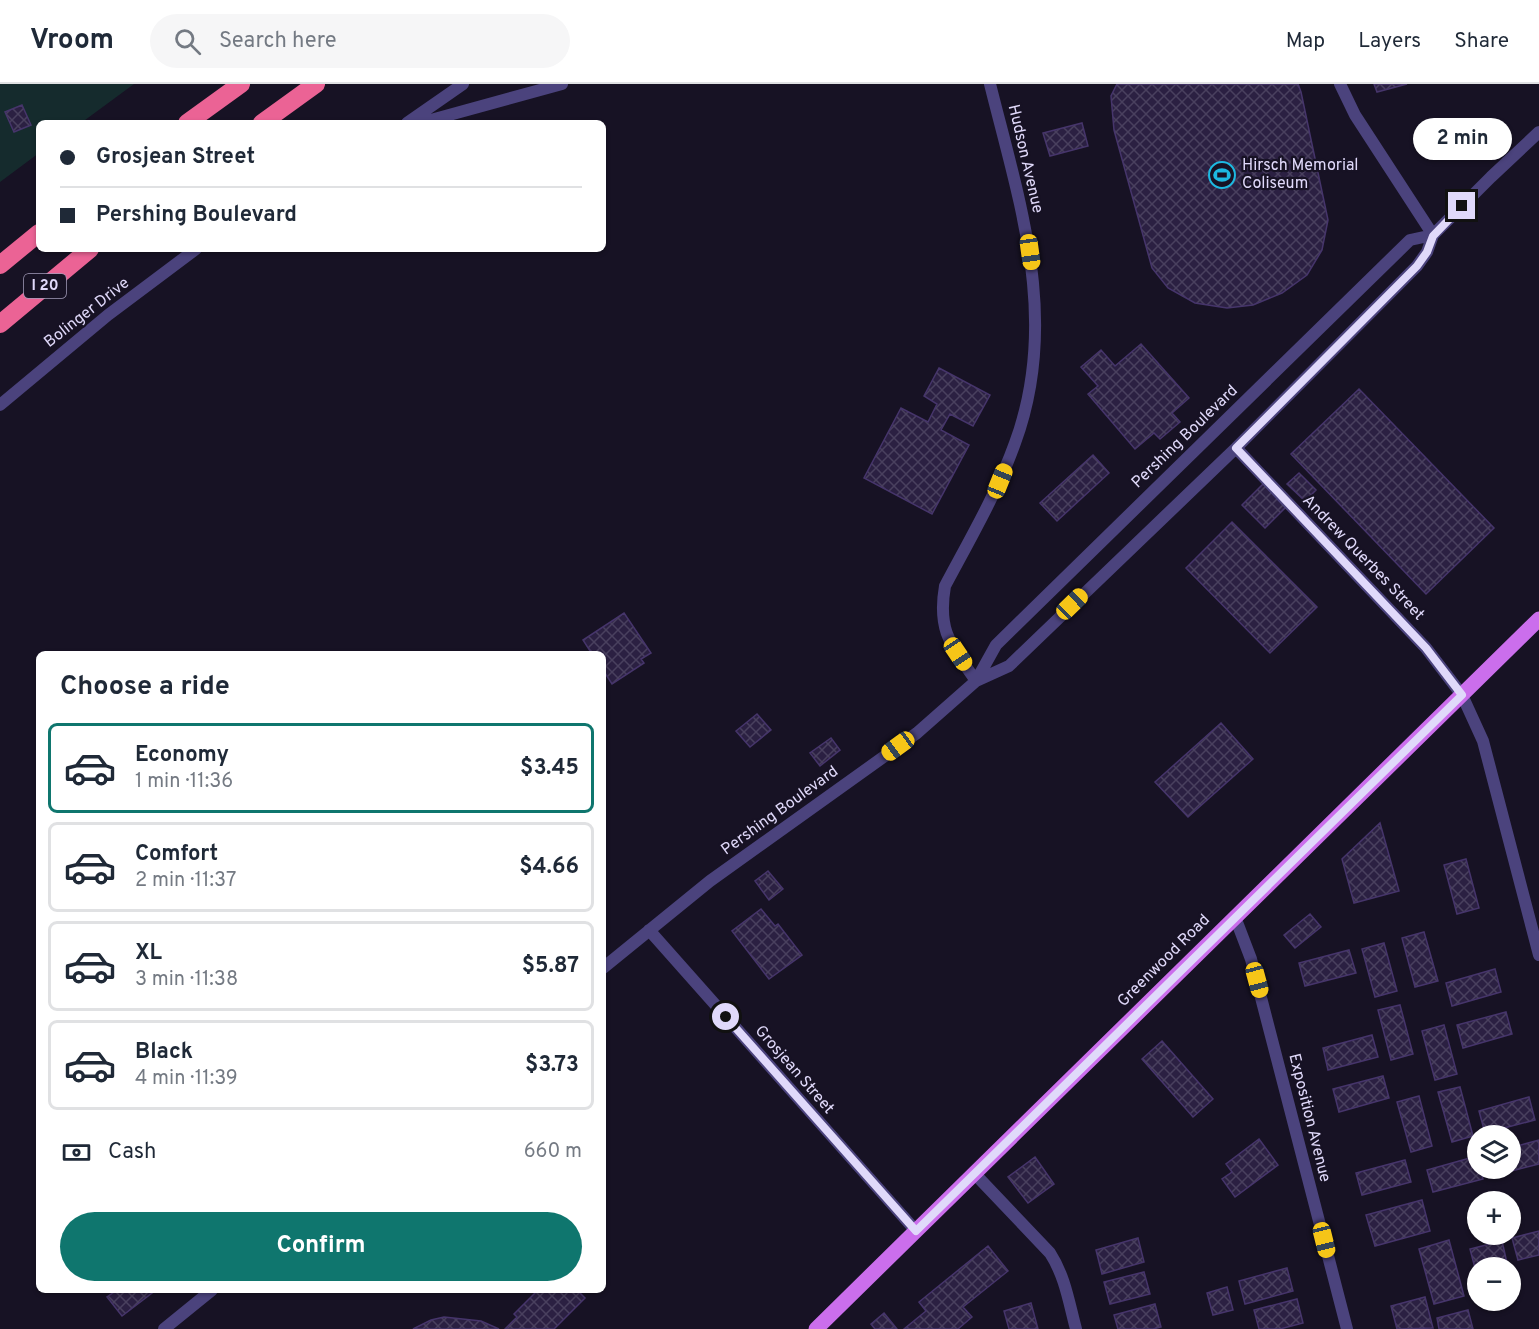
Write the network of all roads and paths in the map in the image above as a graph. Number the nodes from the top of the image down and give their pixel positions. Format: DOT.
graph roads {
  1 [pos="242,84"];
  2 [pos="316,84"];
  3 [pos="463,84"];
  4 [pos="562,84"];
  5 [pos="990,84"];
  6 [pos="1340,84"];
  7 [pos="191,120"];
  8 [pos="266,120"];
  9 [pos="411,120"];
  10 [pos="431,120"];
  11 [pos="1539,132"];
  12 [pos="36,235"];
  13 [pos="1433,236"];
  14 [pos="86,252"];
  15 [pos="192,252"];
  16 [pos="0,265"];
  17 [pos="0,324"];
  18 [pos="0,405"];
  19 [pos="1236,448"];
  20 [pos="1539,619"];
  21 [pos="976,681"];
  22 [pos="1462,695"];
  23 [pos="1235,917"];
  24 [pos="649,930"];
  25 [pos="1539,955"];
  26 [pos="606,966"];
  27 [pos="974,1173"];
  28 [pos="916,1231"];
  29 [pos="208,1293"];
  30 [pos="164,1329"];
  31 [pos="816,1329"];
  32 [pos="1076,1329"];
  33 [pos="1347,1329"];
  1 -- 7 [label="highway"];
  2 -- 8 [label="highway"];
  3 -- 9 [label="street"];
  4 -- 10 [label="street"];
  5 -- 21 [label="street, Hudson Avenue"];
  6 -- 13 [label="street"];
  11 -- 13 [label="street, Pershing Boulevard"];
  12 -- 16 [label="highway, I 20"];
  13 -- 19 [label="street, Pershing Boulevard"];
  13 -- 21 [label="street, Pershing Boulevard"];
  14 -- 17 [label="highway, I 20"];
  15 -- 18 [label="street, Bolinger Drive"];
  19 -- 21 [label="street, Pershing Boulevard"];
  19 -- 22 [label="street, Andrew Querbes Street"];
  20 -- 22 [label="main road, Greenwood Road"];
  21 -- 24 [label="street, Pershing Boulevard"];
  22 -- 23 [label="main road, Greenwood Road"];
  22 -- 25 [label="street, Andrew Querbes Street"];
  23 -- 27 [label="main road, Greenwood Road"];
  23 -- 33 [label="street, Exposition Avenue"];
  24 -- 26 [label="street, Pershing Boulevard"];
  24 -- 28 [label="street, Grosjean Street"];
  27 -- 28 [label="main road, Greenwood Road"];
  27 -- 32 [label="street"];
  28 -- 31 [label="main road, Greenwood Road"];
  29 -- 30 [label="street"];
}
